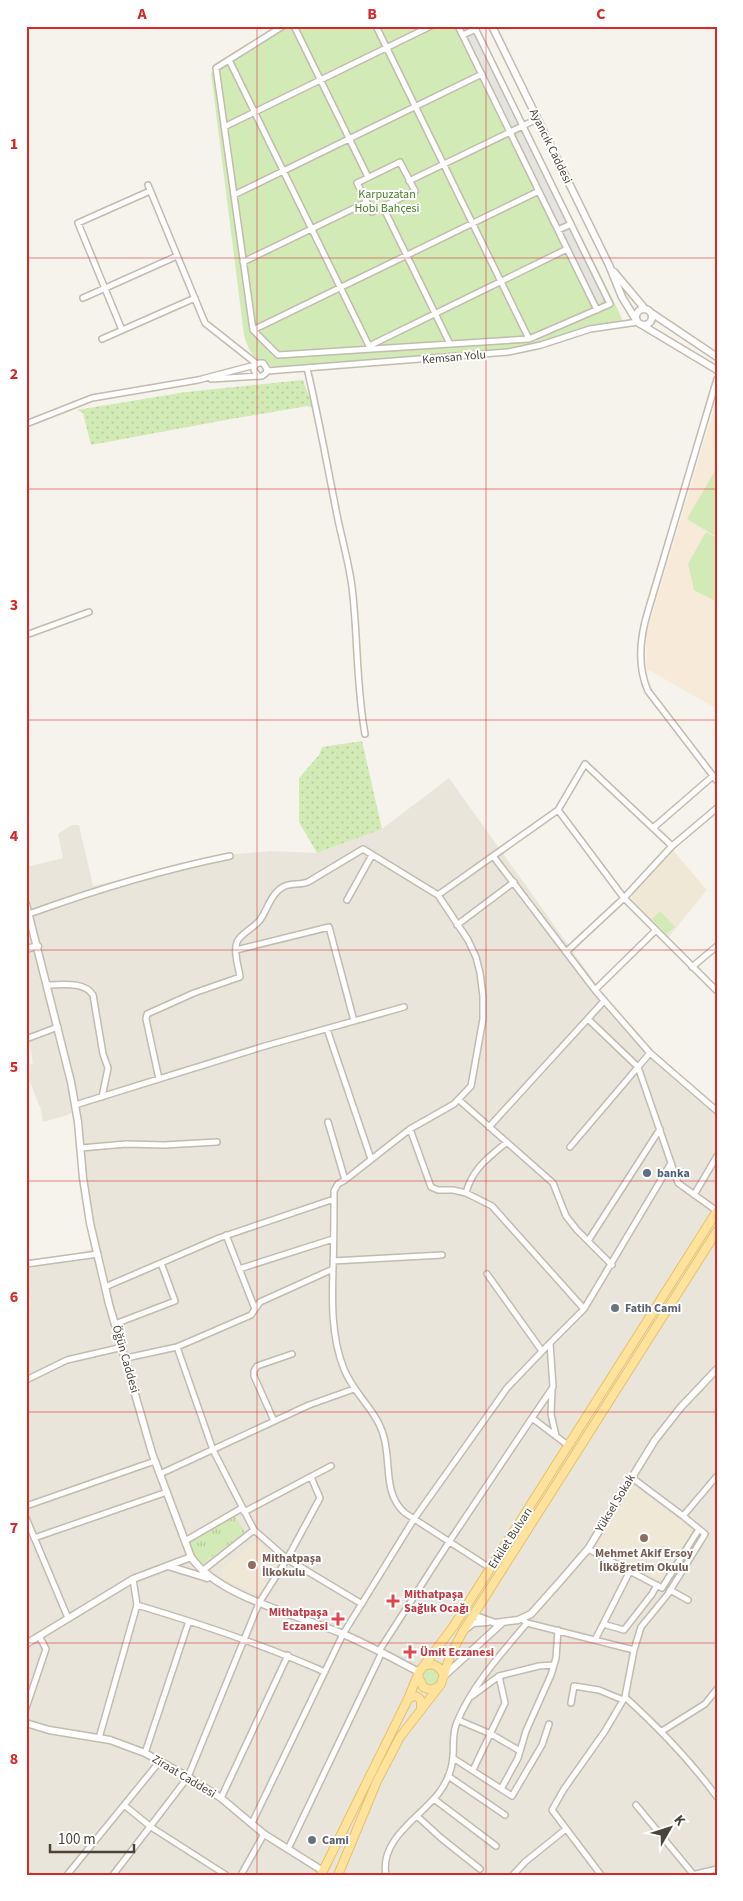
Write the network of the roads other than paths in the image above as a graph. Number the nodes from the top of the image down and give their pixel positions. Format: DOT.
graph roads {
  1 [pos="283,26"];
  2 [pos="294,26"];
  3 [pos="376,26"];
  4 [pos="431,26"];
  5 [pos="458,26"];
  6 [pos="492,26"];
  7 [pos="475,28"];
  8 [pos="463,35"];
  9 [pos="387,48"];
  10 [pos="229,60"];
  11 [pos="482,74"];
  12 [pos="321,80"];
  13 [pos="416,107"];
  14 [pos="255,112"];
  15 [pos="537,119"];
  16 [pos="523,126"];
  17 [pos="224,127"];
  18 [pos="510,132"];
  19 [pos="349,139"];
  20 [pos="444,164"];
  21 [pos="283,171"];
  22 [pos="368,178"];
  23 [pos="409,181"];
  24 [pos="148,185"];
  25 [pos="150,191"];
  26 [pos="539,191"];
  27 [pos="234,196"];
  28 [pos="367,202"];
  29 [pos="383,207"];
  30 [pos="472,223"];
  31 [pos="571,224"];
  32 [pos="312,229"];
  33 [pos="558,230"];
  34 [pos="568,250"];
  35 [pos="406,255"];
  36 [pos="177,256"];
  37 [pos="243,262"];
  38 [pos="609,265"];
  39 [pos="501,282"];
  40 [pos="105,288"];
  41 [pos="340,288"];
  42 [pos="83,298"];
  43 [pos="194,298"];
  44 [pos="597,310"];
  45 [pos="647,311"];
  46 [pos="435,314"];
  47 [pos="639,322"];
  48 [pos="122,330"];
  49 [pos="253,330"];
  50 [pos="102,339"];
  51 [pos="529,339"];
  52 [pos="450,344"];
  53 [pos="369,348"];
  54 [pos="717,357"];
  55 [pos="256,364"];
  56 [pos="306,368"];
  57 [pos="717,370"];
  58 [pos="267,371"];
  59 [pos="258,376"];
  60 [pos="717,379"];
  61 [pos="198,380"];
  62 [pos="26,424"];
  63 [pos="89,612"];
  64 [pos="26,635"];
  65 [pos="365,734"];
  66 [pos="713,776"];
  67 [pos="717,781"];
  68 [pos="717,808"];
  69 [pos="558,810"];
  70 [pos="653,828"];
  71 [pos="672,846"];
  72 [pos="372,855"];
  73 [pos="230,856"];
  74 [pos="494,856"];
  75 [pos="514,882"];
  76 [pos="438,895"];
  77 [pos="624,898"];
  78 [pos="347,900"];
  79 [pos="26,904"];
  80 [pos="29,914"];
  81 [pos="457,925"];
  82 [pos="656,930"];
  83 [pos="38,946"];
  84 [pos="717,946"];
  85 [pos="26,949"];
  86 [pos="236,950"];
  87 [pos="566,952"];
  88 [pos="692,967"];
  89 [pos="47,985"];
  90 [pos="595,990"];
  91 [pos="717,991"];
  92 [pos="604,1001"];
  93 [pos="404,1007"];
  94 [pos="588,1019"];
  95 [pos="354,1021"];
  96 [pos="58,1028"];
  97 [pos="327,1029"];
  98 [pos="26,1039"];
  99 [pos="650,1053"];
  100 [pos="638,1066"];
  101 [pos="159,1079"];
  102 [pos="102,1097"];
  103 [pos="459,1100"];
  104 [pos="75,1106"];
  105 [pos="717,1111"];
  106 [pos="328,1122"];
  107 [pos="489,1127"];
  108 [pos="410,1129"];
  109 [pos="660,1130"];
  110 [pos="216,1142"];
  111 [pos="507,1142"];
  112 [pos="570,1147"];
  113 [pos="81,1148"];
  114 [pos="717,1156"];
  115 [pos="371,1159"];
  116 [pos="671,1163"];
  117 [pos="345,1180"];
  118 [pos="466,1193"];
  119 [pos="694,1195"];
  120 [pos="334,1199"];
  121 [pos="717,1211"];
  122 [pos="717,1231"];
  123 [pos="226,1235"];
  124 [pos="334,1239"];
  125 [pos="588,1241"];
  126 [pos="98,1254"];
  127 [pos="442,1255"];
  128 [pos="333,1261"];
  129 [pos="161,1263"];
  130 [pos="26,1264"];
  131 [pos="612,1265"];
  132 [pos="239,1268"];
  133 [pos="333,1269"];
  134 [pos="488,1274"];
  135 [pos="106,1287"];
  136 [pos="255,1309"];
  137 [pos="584,1309"];
  138 [pos="116,1324"];
  139 [pos="550,1343"];
  140 [pos="123,1347"];
  141 [pos="177,1347"];
  142 [pos="542,1351"];
  143 [pos="292,1354"];
  144 [pos="126,1358"];
  145 [pos="717,1369"];
  146 [pos="26,1380"];
  147 [pos="552,1387"];
  148 [pos="354,1389"];
  149 [pos="532,1418"];
  150 [pos="274,1421"];
  151 [pos="556,1436"];
  152 [pos="569,1446"];
  153 [pos="213,1450"];
  154 [pos="156,1462"];
  155 [pos="331,1466"];
  156 [pos="160,1474"];
  157 [pos="717,1476"];
  158 [pos="311,1477"];
  159 [pos="631,1477"];
  160 [pos="167,1492"];
  161 [pos="26,1506"];
  162 [pos="243,1510"];
  163 [pos="683,1516"];
  164 [pos="26,1518"];
  165 [pos="414,1519"];
  166 [pos="699,1529"];
  167 [pos="254,1530"];
  168 [pos="34,1538"];
  169 [pos="184,1541"];
  170 [pos="449,1542"];
  171 [pos="588,1548"];
  172 [pos="191,1557"];
  173 [pos="287,1559"];
  174 [pos="168,1566"];
  175 [pos="490,1568"];
  176 [pos="202,1571"];
  177 [pos="630,1571"];
  178 [pos="133,1579"];
  179 [pos="212,1580"];
  180 [pos="657,1585"];
  181 [pos="670,1590"];
  182 [pos="688,1600"];
  183 [pos="259,1603"];
  184 [pos="362,1604"];
  185 [pos="137,1605"];
  186 [pos="473,1615"];
  187 [pos="68,1618"];
  188 [pos="189,1620"];
  189 [pos="525,1621"];
  190 [pos="503,1622"];
  191 [pos="494,1623"];
  192 [pos="603,1624"];
  193 [pos="558,1630"];
  194 [pos="462,1633"];
  195 [pos="343,1634"];
  196 [pos="39,1636"];
  197 [pos="245,1640"];
  198 [pos="595,1640"];
  199 [pos="26,1644"];
  200 [pos="634,1650"];
  201 [pos="380,1652"];
  202 [pos="288,1655"];
  203 [pos="554,1665"];
  204 [pos="420,1671"];
  205 [pos="325,1672"];
  206 [pos="444,1676"];
  207 [pos="499,1676"];
  208 [pos="438,1687"];
  209 [pos="717,1689"];
  210 [pos="408,1698"];
  211 [pos="470,1698"];
  212 [pos="624,1698"];
  213 [pos="571,1703"];
  214 [pos="26,1708"];
  215 [pos="421,1710"];
  216 [pos="458,1720"];
  217 [pos="26,1722"];
  218 [pos="548,1724"];
  219 [pos="662,1731"];
  220 [pos="491,1734"];
  221 [pos="99,1738"];
  222 [pos="520,1751"];
  223 [pos="145,1753"];
  224 [pos="453,1758"];
  225 [pos="160,1761"];
  226 [pos="473,1770"];
  227 [pos="448,1776"];
  228 [pos="188,1777"];
  229 [pos="501,1789"];
  230 [pos="717,1797"];
  231 [pos="221,1798"];
  232 [pos="434,1799"];
  233 [pos="124,1805"];
  234 [pos="636,1805"];
  235 [pos="506,1815"];
  236 [pos="417,1816"];
  237 [pos="252,1823"];
  238 [pos="151,1827"];
  239 [pos="566,1829"];
  240 [pos="264,1834"];
  241 [pos="496,1846"];
  242 [pos="288,1849"];
  243 [pos="480,1869"];
  244 [pos="717,1869"];
  245 [pos="322,1873"];
  246 [pos="116,1874"];
  247 [pos="692,1874"];
  248 [pos="67,1875"];
  249 [pos="226,1875"];
  250 [pos="241,1875"];
  251 [pos="338,1875"];
  252 [pos="386,1875"];
  253 [pos="513,1875"];
  254 [pos="601,1875"];
  1 -- 10 [label="street"];
  2 -- 12 [label="street"];
  3 -- 9 [label="street"];
  4 -- 9 [label="street"];
  5 -- 8 [label="street"];
  6 -- 15 [label="street, Ayancık Caddesi"];
  7 -- 8 [label="street"];
  7 -- 16 [label="street"];
  8 -- 11 [label="street"];
  9 -- 12 [label="street"];
  9 -- 13 [label="street"];
  10 -- 14 [label="street"];
  10 -- 17 [label="street"];
  11 -- 13 [label="street"];
  11 -- 18 [label="street"];
  12 -- 14 [label="street"];
  12 -- 19 [label="street"];
  13 -- 19 [label="street"];
  13 -- 20 [label="street"];
  14 -- 17 [label="street"];
  14 -- 21 [label="street"];
  15 -- 16 [label="street"];
  15 -- 38 [label="street, Ayancık Caddesi"];
  16 -- 18 [label="street"];
  16 -- 31 [label="street"];
  17 -- 27 [label="street"];
  18 -- 20 [label="street"];
  18 -- 26 [label="street"];
  19 -- 21 [label="street"];
  19 -- 22 [label="street"];
  20 -- 23 [label="street"];
  20 -- 30 [label="street"];
  21 -- 27 [label="street"];
  21 -- 32 [label="street"];
  22 -- 23 [label="street"];
  22 -- 28 [label="street"];
  23 -- 29 [label="street"];
  24 -- 25 [label="street"];
  25 -- 36 [label="street"];
  25 -- 40 [label="street"];
  26 -- 30 [label="street"];
  26 -- 33 [label="street"];
  27 -- 37 [label="street"];
  28 -- 29 [label="street"];
  28 -- 32 [label="street"];
  29 -- 35 [label="street"];
  30 -- 35 [label="street"];
  30 -- 39 [label="street"];
  31 -- 33 [label="street"];
  31 -- 44 [label="street"];
  32 -- 37 [label="street"];
  32 -- 41 [label="street"];
  33 -- 34 [label="street"];
  34 -- 39 [label="street"];
  34 -- 44 [label="street"];
  35 -- 41 [label="street"];
  35 -- 46 [label="street"];
  36 -- 40 [label="street"];
  36 -- 43 [label="street"];
  37 -- 49 [label="street"];
  38 -- 45 [label="street, Ayancık Caddesi"];
  38 -- 47 [label="street, Ayancık Caddesi"];
  39 -- 46 [label="street"];
  39 -- 51 [label="street"];
  40 -- 42 [label="street"];
  40 -- 48 [label="street"];
  41 -- 49 [label="street"];
  41 -- 53 [label="street"];
  43 -- 48 [label="street"];
  43 -- 55 [label="street"];
  44 -- 51 [label="street"];
  45 -- 47 [label="street"];
  45 -- 47 [label="street"];
  45 -- 54 [label="street, Ayancık Caddesi"];
  46 -- 52 [label="street"];
  46 -- 53 [label="street"];
  47 -- 56 [label="street, Kemsan Yolu"];
  47 -- 57 [label="street, Ayancık Caddesi"];
  48 -- 50 [label="street"];
  49 -- 53 [label="street"];
  51 -- 52 [label="street"];
  52 -- 53 [label="street"];
  55 -- 58 [label="street"];
  55 -- 59 [label="street"];
  55 -- 61 [label="street"];
  56 -- 58 [label="street, Kemsan Yolu"];
  56 -- 65 [label="street"];
  58 -- 59 [label="street"];
  59 -- 61 [label="street"];
  60 -- 66 [label="street"];
  61 -- 62 [label="street"];
  63 -- 64 [label="street"];
  66 -- 67 [label="street"];
  66 -- 70 [label="street"];
  68 -- 71 [label="street"];
  69 -- 70 [label="street"];
  69 -- 74 [label="street"];
  69 -- 77 [label="street"];
  70 -- 71 [label="street"];
  71 -- 77 [label="street"];
  72 -- 76 [label="street"];
  72 -- 78 [label="street"];
  72 -- 86 [label="street"];
  73 -- 80 [label="street"];
  74 -- 75 [label="street"];
  74 -- 76 [label="street"];
  75 -- 81 [label="street"];
  75 -- 87 [label="street"];
  76 -- 81 [label="street"];
  77 -- 82 [label="street"];
  77 -- 87 [label="street"];
  79 -- 80 [label="street, Öğün Caddesi"];
  80 -- 83 [label="street, Öğün Caddesi"];
  81 -- 103 [label="street"];
  82 -- 88 [label="street"];
  82 -- 90 [label="street"];
  83 -- 85 [label="street"];
  83 -- 89 [label="street, Öğün Caddesi"];
  84 -- 88 [label="street"];
  86 -- 95 [label="street"];
  86 -- 101 [label="street"];
  87 -- 90 [label="street"];
  88 -- 91 [label="street"];
  89 -- 96 [label="street, Öğün Caddesi"];
  89 -- 102 [label="street"];
  90 -- 92 [label="street"];
  92 -- 94 [label="street"];
  92 -- 99 [label="street"];
  93 -- 95 [label="street"];
  94 -- 100 [label="street"];
  94 -- 107 [label="street"];
  95 -- 97 [label="street"];
  96 -- 98 [label="street"];
  96 -- 104 [label="street, Öğün Caddesi"];
  97 -- 101 [label="street"];
  97 -- 115 [label="street"];
  99 -- 100 [label="street"];
  99 -- 105 [label="street"];
  100 -- 109 [label="street"];
  100 -- 112 [label="street"];
  101 -- 102 [label="street"];
  102 -- 104 [label="street"];
  103 -- 107 [label="street"];
  103 -- 108 [label="street"];
  104 -- 113 [label="street, Öğün Caddesi"];
  106 -- 117 [label="street"];
  107 -- 111 [label="street"];
  108 -- 115 [label="street"];
  108 -- 118 [label="street"];
  109 -- 116 [label="street"];
  109 -- 125 [label="street"];
  110 -- 113 [label="street"];
  111 -- 118 [label="street"];
  111 -- 125 [label="street"];
  113 -- 126 [label="street, Öğün Caddesi"];
  114 -- 119 [label="street"];
  115 -- 117 [label="street"];
  116 -- 119 [label="street"];
  116 -- 131 [label="street"];
  117 -- 120 [label="street"];
  118 -- 137 [label="street"];
  119 -- 121 [label="street"];
  120 -- 123 [label="street"];
  120 -- 124 [label="street"];
  121 -- 152 [label="main road, Erkilet Bulvarı"];
  122 -- 186 [label="main road, Erkilet Bulvarı"];
  123 -- 129 [label="street"];
  123 -- 132 [label="street"];
  124 -- 128 [label="street"];
  124 -- 132 [label="street"];
  125 -- 131 [label="street"];
  126 -- 130 [label="street"];
  126 -- 135 [label="street, Öğün Caddesi"];
  127 -- 128 [label="street"];
  128 -- 133 [label="street"];
  129 -- 135 [label="street"];
  129 -- 138 [label="street"];
  131 -- 137 [label="street"];
  132 -- 136 [label="street"];
  133 -- 136 [label="street"];
  133 -- 148 [label="street"];
  134 -- 142 [label="street"];
  135 -- 138 [label="street, Öğün Caddesi"];
  136 -- 141 [label="street"];
  137 -- 139 [label="street"];
  138 -- 140 [label="street, Öğün Caddesi"];
  139 -- 142 [label="street"];
  139 -- 147 [label="street"];
  140 -- 144 [label="street, Öğün Caddesi"];
  140 -- 146 [label="street"];
  141 -- 144 [label="street"];
  141 -- 153 [label="street"];
  142 -- 165 [label="street"];
  143 -- 150 [label="street"];
  144 -- 154 [label="street, Öğün Caddesi"];
  145 -- 159 [label="street, Yüksel Sokak"];
  147 -- 149 [label="street"];
  147 -- 151 [label="street"];
  148 -- 150 [label="street"];
  148 -- 165 [label="street"];
  149 -- 151 [label="street"];
  149 -- 170 [label="street"];
  150 -- 153 [label="street"];
  151 -- 152 [label="street"];
  152 -- 175 [label="main road, Erkilet Bulvarı"];
  153 -- 156 [label="street"];
  153 -- 162 [label="street"];
  154 -- 156 [label="street, Öğün Caddesi"];
  154 -- 161 [label="street"];
  155 -- 158 [label="street"];
  156 -- 160 [label="street, Öğün Caddesi"];
  157 -- 163 [label="street"];
  158 -- 162 [label="street"];
  158 -- 173 [label="street"];
  159 -- 163 [label="street"];
  159 -- 171 [label="street, Yüksel Sokak"];
  160 -- 168 [label="street"];
  160 -- 169 [label="street, Öğün Caddesi"];
  162 -- 167 [label="street"];
  162 -- 169 [label="street"];
  163 -- 166 [label="street"];
  164 -- 168 [label="street"];
  165 -- 170 [label="street"];
  165 -- 184 [label="street"];
  166 -- 180 [label="street"];
  166 -- 181 [label="street"];
  167 -- 173 [label="street"];
  167 -- 176 [label="street"];
  168 -- 187 [label="street"];
  169 -- 172 [label="street, Öğün Caddesi"];
  170 -- 175 [label="street"];
  170 -- 201 [label="street"];
  171 -- 177 [label="street"];
  171 -- 189 [label="street, Yüksel Sokak"];
  172 -- 174 [label="street"];
  172 -- 176 [label="street, Öğün Caddesi"];
  173 -- 183 [label="street"];
  173 -- 184 [label="street"];
  174 -- 178 [label="street"];
  174 -- 179 [label="street"];
  175 -- 204 [label="main road, Erkilet Bulvarı"];
  176 -- 179 [label="street, Öğün Caddesi"];
  177 -- 180 [label="street"];
  177 -- 192 [label="street"];
  178 -- 185 [label="street"];
  178 -- 187 [label="street"];
  179 -- 183 [label="street, Öğün Caddesi"];
  180 -- 192 [label="street"];
  181 -- 182 [label="street"];
  181 -- 200 [label="street"];
  183 -- 195 [label="street, Öğün Caddesi"];
  183 -- 197 [label="street"];
  184 -- 195 [label="street"];
  185 -- 188 [label="street"];
  185 -- 221 [label="street"];
  186 -- 191 [label="street, Yüksel Sokak"];
  186 -- 194 [label="main road, Erkilet Bulvarı"];
  187 -- 196 [label="street"];
  188 -- 197 [label="street"];
  188 -- 223 [label="street"];
  189 -- 190 [label="street, Yüksel Sokak"];
  189 -- 193 [label="street"];
  189 -- 211 [label="street"];
  190 -- 191 [label="street, Yüksel Sokak"];
  190 -- 206 [label="street"];
  191 -- 194 [label="street"];
  192 -- 198 [label="street"];
  193 -- 198 [label="street"];
  193 -- 203 [label="street"];
  194 -- 206 [label="main road, Erkilet Bulvarı"];
  195 -- 201 [label="street, Öğün Caddesi"];
  195 -- 205 [label="street"];
  196 -- 199 [label="street"];
  196 -- 214 [label="street"];
  197 -- 202 [label="street"];
  197 -- 228 [label="street"];
  198 -- 200 [label="street"];
  200 -- 212 [label="street"];
  201 -- 204 [label="street, Öğün Caddesi"];
  201 -- 242 [label="street"];
  202 -- 205 [label="street"];
  202 -- 231 [label="street"];
  203 -- 207 [label="street"];
  203 -- 222 [label="street"];
  204 -- 206 [label="main road"];
  204 -- 208 [label="main road"];
  204 -- 210 [label="main road, Erkilet Bulvarı"];
  205 -- 237 [label="street"];
  206 -- 208 [label="main road, Erkilet Bulvarı"];
  207 -- 211 [label="street"];
  207 -- 220 [label="street"];
  208 -- 215 [label="main road, Erkilet Bulvarı"];
  209 -- 219 [label="street"];
  210 -- 215 [label="main road"];
  210 -- 245 [label="main road, Erkilet Bulvarı"];
  211 -- 216 [label="street"];
  212 -- 213 [label="street"];
  212 -- 219 [label="street"];
  212 -- 239 [label="street"];
  215 -- 251 [label="main road, Erkilet Bulvarı"];
  216 -- 220 [label="street"];
  216 -- 224 [label="street"];
  217 -- 221 [label="street, Ziraat Caddesi"];
  218 -- 229 [label="street"];
  219 -- 230 [label="street"];
  220 -- 222 [label="street"];
  220 -- 226 [label="street"];
  221 -- 223 [label="street, Ziraat Caddesi"];
  222 -- 229 [label="street"];
  223 -- 225 [label="street, Ziraat Caddesi"];
  224 -- 226 [label="street"];
  224 -- 227 [label="street"];
  225 -- 228 [label="street, Ziraat Caddesi"];
  225 -- 233 [label="street"];
  226 -- 229 [label="street"];
  227 -- 232 [label="street"];
  227 -- 235 [label="street"];
  228 -- 231 [label="street, Ziraat Caddesi"];
  228 -- 238 [label="street"];
  231 -- 237 [label="street, Ziraat Caddesi"];
  232 -- 236 [label="street"];
  232 -- 241 [label="street"];
  233 -- 238 [label="street"];
  233 -- 248 [label="street"];
  234 -- 247 [label="street"];
  236 -- 243 [label="street"];
  236 -- 252 [label="street"];
  237 -- 240 [label="street, Ziraat Caddesi"];
  238 -- 246 [label="street"];
  238 -- 249 [label="street"];
  239 -- 253 [label="street"];
  239 -- 254 [label="street"];
  240 -- 242 [label="street, Ziraat Caddesi"];
  240 -- 250 [label="street"];
  242 -- 245 [label="street, Ziraat Caddesi"];
  244 -- 247 [label="street"];
}
